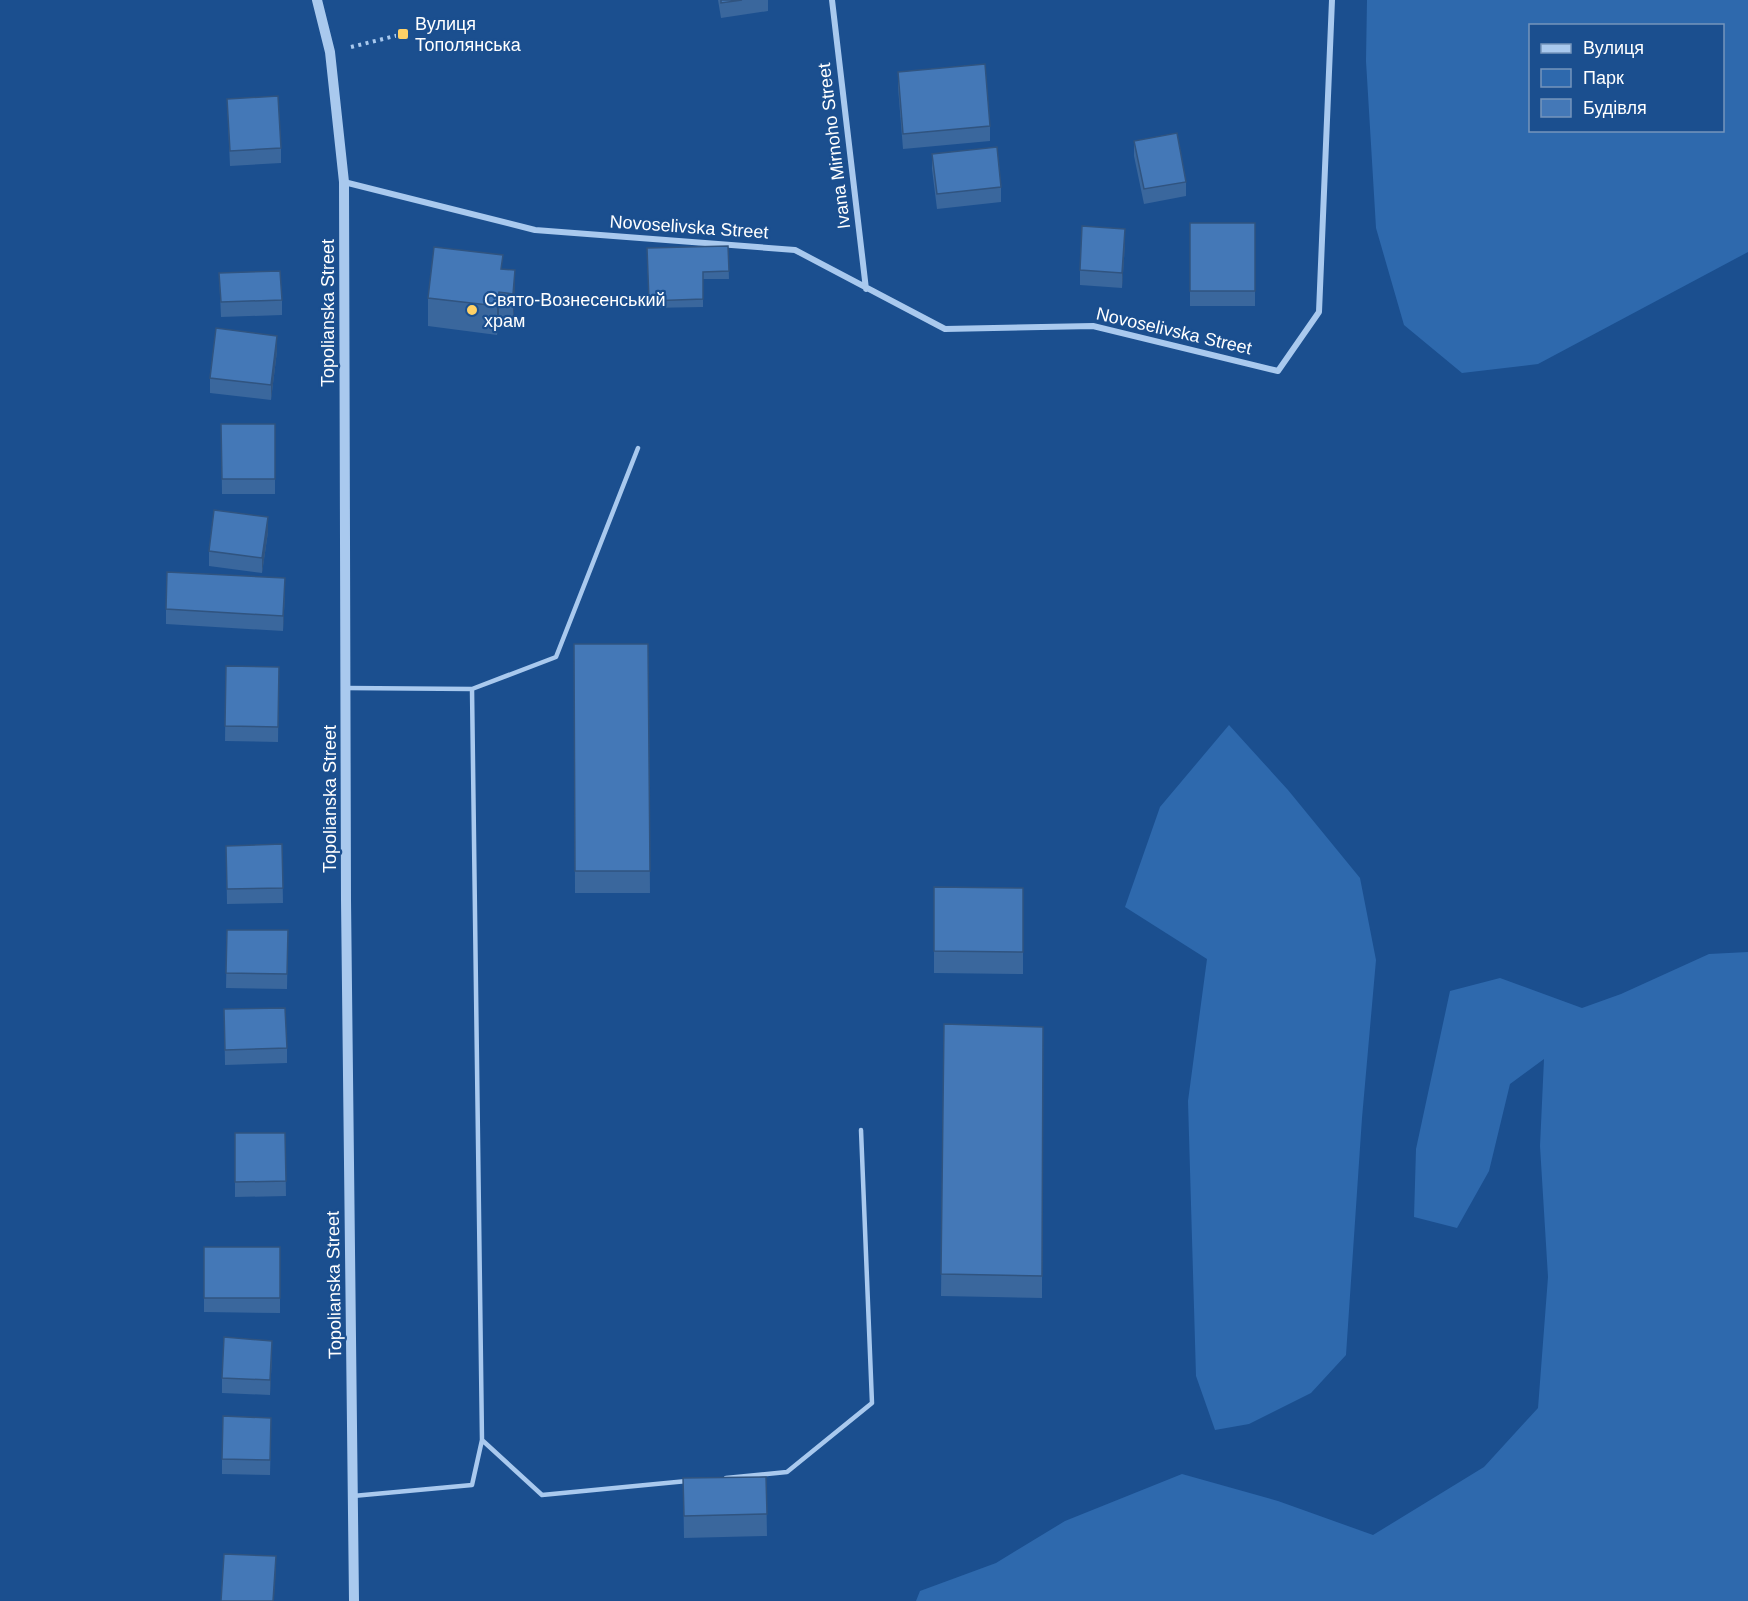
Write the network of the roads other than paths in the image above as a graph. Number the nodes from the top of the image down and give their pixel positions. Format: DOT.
graph roads {
  1 [pos="316,0"];
  2 [pos="832,0"];
  3 [pos="1332,0"];
  4 [pos="344,182"];
  5 [pos="866,288"];
  6 [pos="638,447"];
  7 [pos="346,688"];
  8 [pos="472,690"];
  9 [pos="861,1131"];
  10 [pos="482,1440"];
  11 [pos="717,1479"];
  12 [pos="694,1481"];
  13 [pos="353,1496"];
  14 [pos="354,1601"];
  1 -- 4 [label="street, Topolianska Street"];
  2 -- 5 [label="street, Ivana Mirnoho Street"];
  3 -- 5 [label="street, Novoselivska Street"];
  4 -- 5 [label="street, Novoselivska Street"];
  4 -- 7 [label="street, Topolianska Street"];
  6 -- 8 [label="lane"];
  7 -- 8 [label="lane"];
  7 -- 13 [label="street, Topolianska Street"];
  8 -- 10 [label="lane"];
  9 -- 11 [label="lane"];
  10 -- 12 [label="lane"];
  10 -- 13 [label="lane"];
  13 -- 14 [label="street, Topolianska Street"];
}
